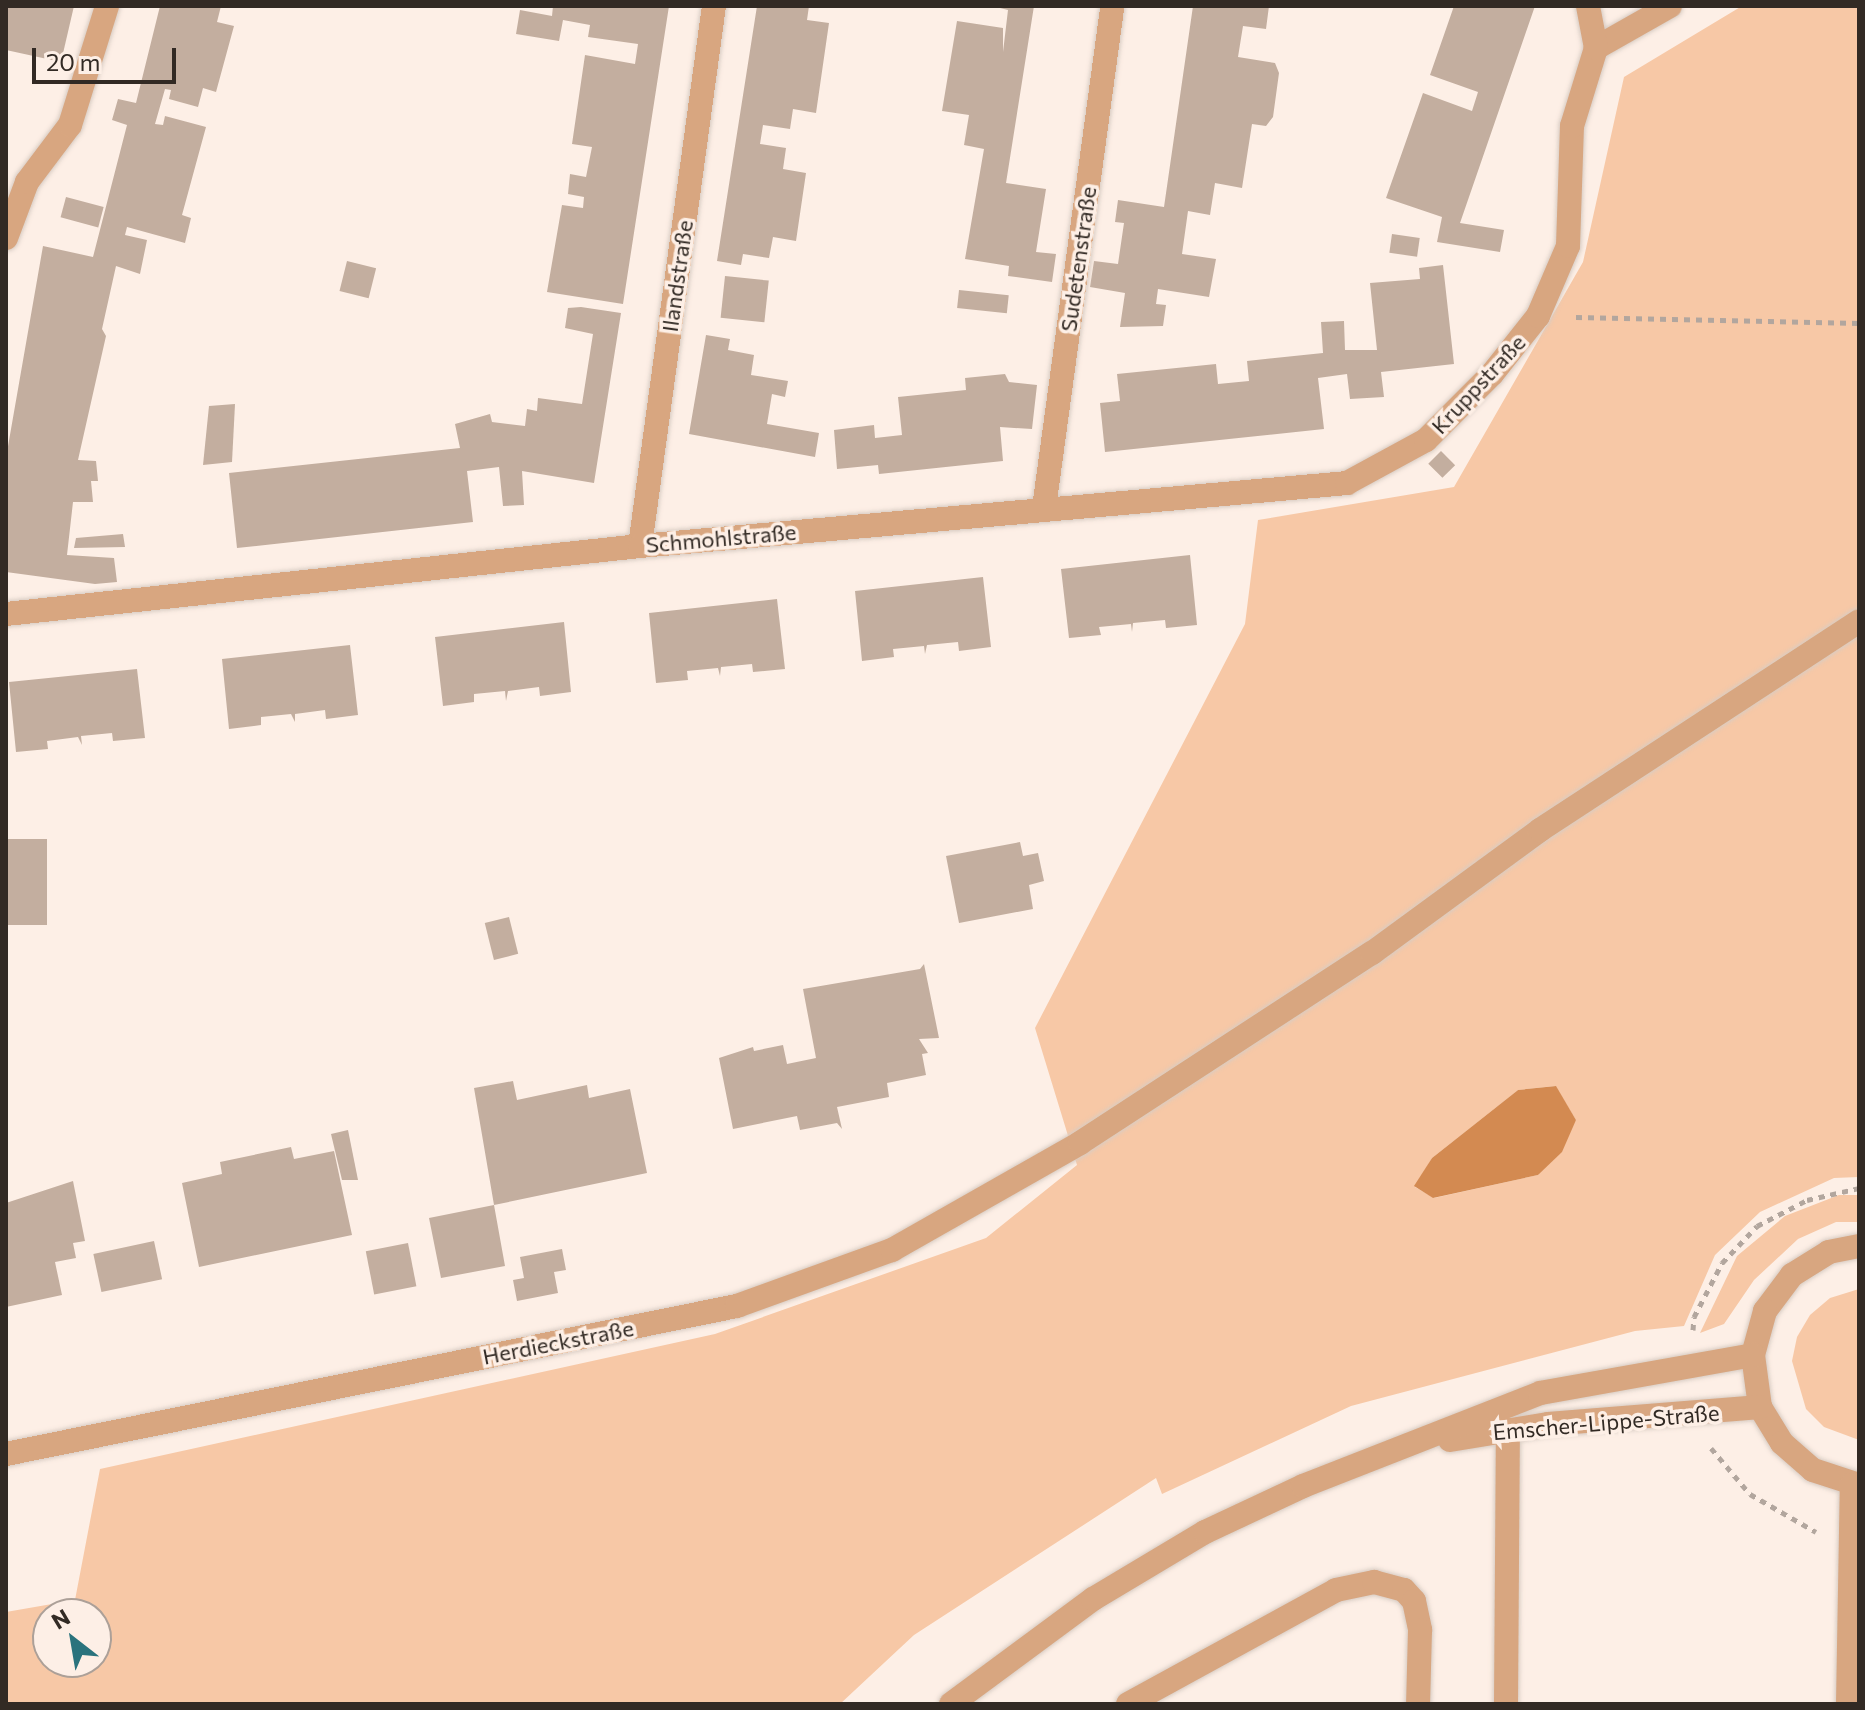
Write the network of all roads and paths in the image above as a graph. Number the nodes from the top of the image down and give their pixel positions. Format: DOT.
graph roads {
  1 [pos="107,6"];
  2 [pos="714,6"];
  3 [pos="1588,6"];
  4 [pos="1670,6"];
  5 [pos="1112,9"];
  6 [pos="1596,48"];
  7 [pos="6,168"];
  8 [pos="27,182"];
  9 [pos="6,238"];
  10 [pos="1538,316"];
  11 [pos="1859,323"];
  12 [pos="1426,440"];
  13 [pos="1044,508"];
  14 [pos="640,546"];
  15 [pos="6,614"];
  16 [pos="1859,621"];
  17 [pos="1859,1246"];
  18 [pos="1753,1355"];
  19 [pos="1760,1407"];
  20 [pos="1508,1430"];
  21 [pos="1404,1447"];
  22 [pos="6,1454"];
  23 [pos="1855,1485"];
  24 [pos="951,1704"];
  25 [pos="1128,1704"];
  26 [pos="1418,1704"];
  27 [pos="1506,1704"];
  28 [pos="1848,1704"];
  1 -- 8 [label="street"];
  2 -- 14 [label="street, Ilandstraße"];
  3 -- 6 [label="street, Kruppstraße"];
  4 -- 6 [label="street"];
  5 -- 13 [label="street, Sudetenstraße"];
  6 -- 10 [label="street, Kruppstraße"];
  7 -- 8 [label="street"];
  8 -- 9 [label="street"];
  10 -- 11 [label="path"];
  10 -- 12 [label="street, Kruppstraße"];
  12 -- 13 [label="street, Schmohlstraße"];
  13 -- 14 [label="street, Schmohlstraße"];
  14 -- 15 [label="street, Schmohlstraße"];
  16 -- 22 [label="street, Herdieckstraße"];
  17 -- 18 [label="street"];
  18 -- 19 [label="street"];
  18 -- 21 [label="street, Emscher-Lippe-Straße"];
  19 -- 20 [label="street, Emscher-Lippe-Straße"];
  19 -- 23 [label="street"];
  20 -- 21 [label="street, Emscher-Lippe-Straße"];
  20 -- 27 [label="street"];
  21 -- 24 [label="street, Emscher-Lippe-Straße"];
  23 -- 28 [label="street"];
  25 -- 26 [label="street"];
}
